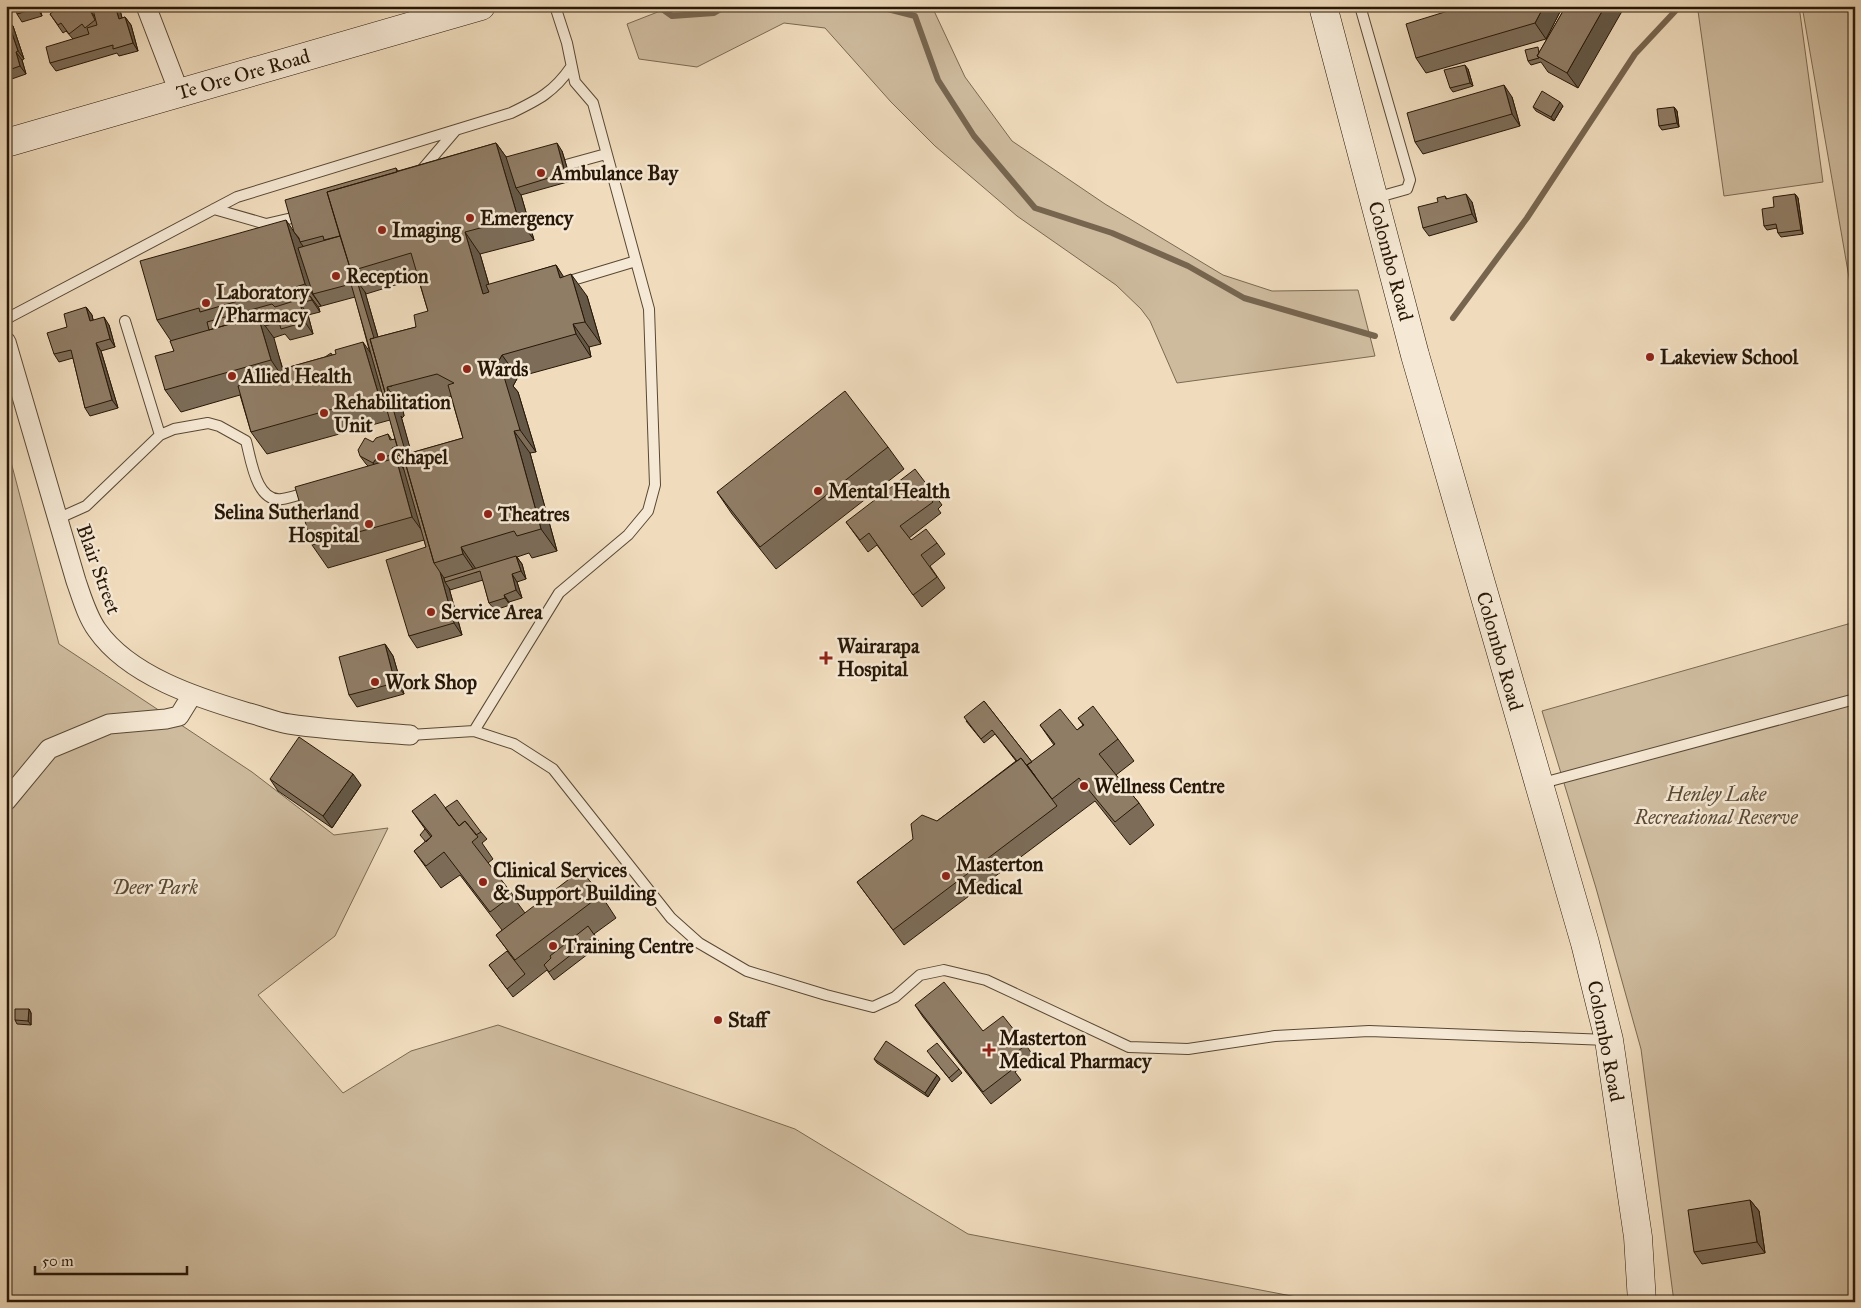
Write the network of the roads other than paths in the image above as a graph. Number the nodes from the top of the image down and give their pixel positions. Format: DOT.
graph roads {
  1 [pos="146,6"];
  2 [pos="481,6"];
  3 [pos="555,6"];
  4 [pos="1360,6"];
  5 [pos="1325,7"];
  6 [pos="571,67"];
  7 [pos="179,92"];
  8 [pos="454,130"];
  9 [pos="6,143"];
  10 [pos="606,154"];
  11 [pos="566,165"];
  12 [pos="410,180"];
  13 [pos="1375,198"];
  14 [pos="214,210"];
  15 [pos="292,218"];
  16 [pos="636,260"];
  17 [pos="549,286"];
  18 [pos="6,319"];
  19 [pos="126,321"];
  20 [pos="6,342"];
  21 [pos="160,435"];
  22 [pos="320,488"];
  23 [pos="57,519"];
  24 [pos="192,696"];
  25 [pos="1855,699"];
  26 [pos="474,731"];
  27 [pos="410,735"];
  28 [pos="1538,784"];
  29 [pos="6,801"];
  30 [pos="1609,1040"];
  31 [pos="1642,1302"];
  1 -- 7 [label="street"];
  2 -- 7 [label="street, Te Ore Ore Road"];
  3 -- 6 [label="lane"];
  4 -- 13 [label="lane"];
  5 -- 13 [label="street, Colombo Road"];
  6 -- 8 [label="lane"];
  6 -- 10 [label="lane"];
  7 -- 9 [label="street, Te Ore Ore Road"];
  8 -- 12 [label="lane"];
  8 -- 14 [label="lane"];
  10 -- 11 [label="lane"];
  10 -- 16 [label="lane"];
  13 -- 28 [label="street, Colombo Road"];
  14 -- 15 [label="lane"];
  14 -- 18 [label="lane"];
  16 -- 17 [label="lane"];
  16 -- 26 [label="lane"];
  19 -- 21 [label="lane"];
  20 -- 23 [label="street, Blair Street"];
  21 -- 22 [label="lane"];
  21 -- 23 [label="lane"];
  23 -- 24 [label="street, Blair Street"];
  24 -- 27 [label="street, Blair Street"];
  24 -- 29 [label="street"];
  25 -- 28 [label="lane"];
  26 -- 27 [label="lane"];
  26 -- 30 [label="lane"];
  28 -- 30 [label="street, Colombo Road"];
  30 -- 31 [label="street, Colombo Road"];
}
